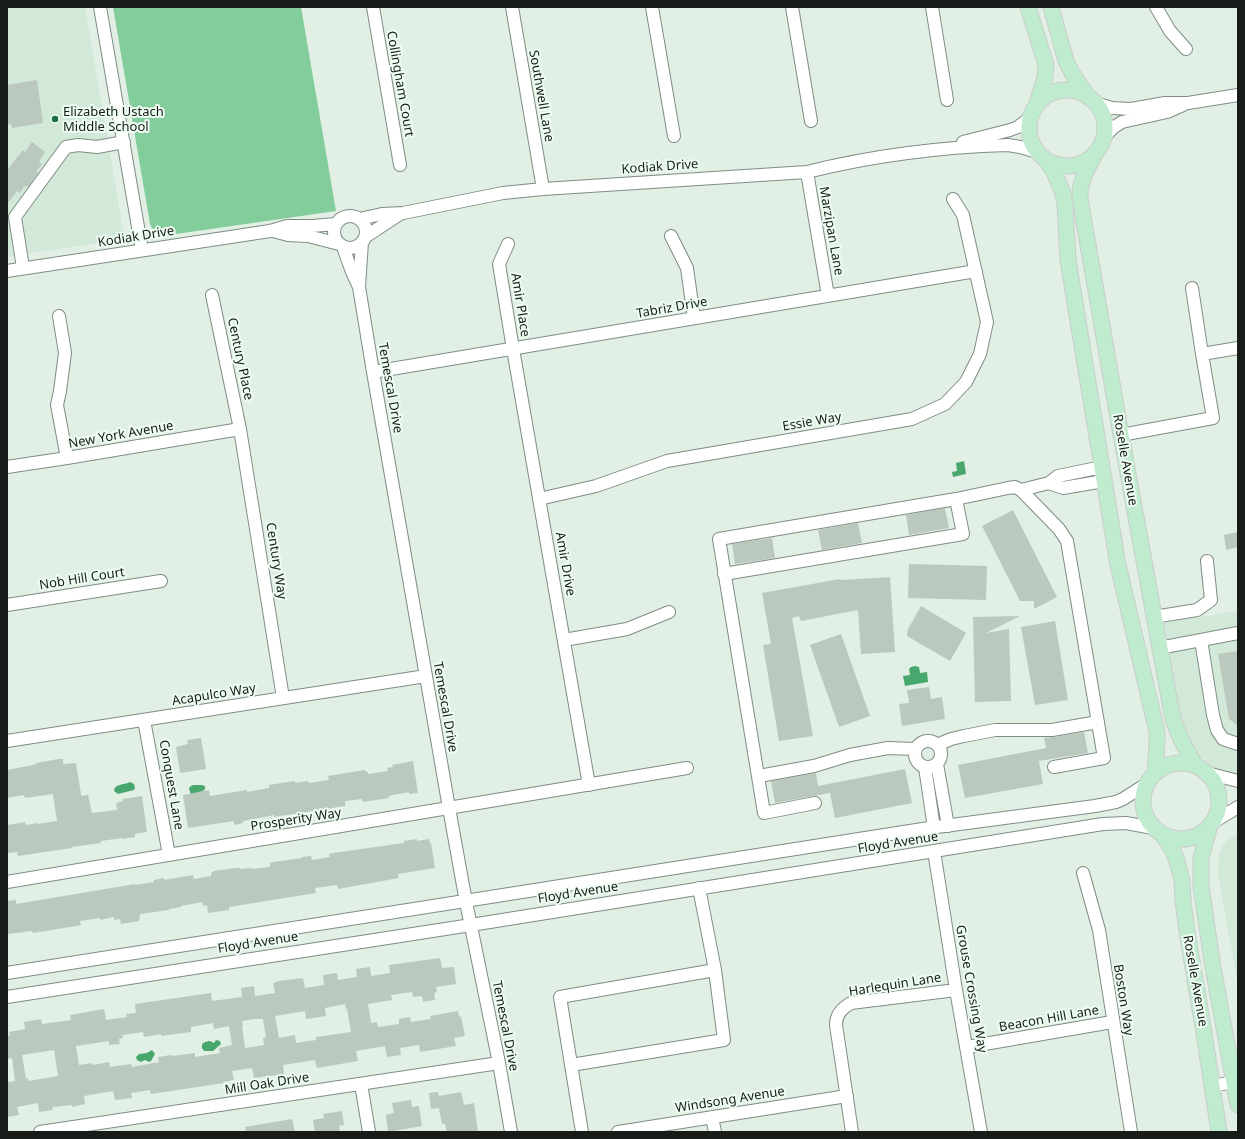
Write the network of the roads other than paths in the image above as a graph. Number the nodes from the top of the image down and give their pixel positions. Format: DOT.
graph roads {
  1 [pos="100,7"];
  2 [pos="373,7"];
  3 [pos="512,7"];
  4 [pos="652,7"];
  5 [pos="792,7"];
  6 [pos="932,7"];
  7 [pos="1028,7"];
  8 [pos="1051,7"];
  9 [pos="1156,7"];
  10 [pos="1186,49"];
  11 [pos="1238,95"];
  12 [pos="947,100"];
  13 [pos="1092,101"];
  14 [pos="1188,103"];
  15 [pos="1033,112"];
  16 [pos="811,121"];
  17 [pos="674,136"];
  18 [pos="1103,138"];
  19 [pos="124,142"];
  20 [pos="918,152"];
  21 [pos="1096,152"];
  22 [pos="1041,156"];
  23 [pos="400,165"];
  24 [pos="807,172"];
  25 [pos="543,189"];
  26 [pos="953,199"];
  27 [pos="403,213"];
  28 [pos="359,219"];
  29 [pos="336,224"];
  30 [pos="270,231"];
  31 [pos="671,236"];
  32 [pos="364,240"];
  33 [pos="508,244"];
  34 [pos="341,245"];
  35 [pos="142,250"];
  36 [pos="23,268"];
  37 [pos="976,270"];
  38 [pos="7,271"];
  39 [pos="359,287"];
  40 [pos="1192,288"];
  41 [pos="212,295"];
  42 [pos="828,296"];
  43 [pos="59,316"];
  44 [pos="694,318"];
  45 [pos="1238,348"];
  46 [pos="513,349"];
  47 [pos="1202,354"];
  48 [pos="373,372"];
  49 [pos="240,429"];
  50 [pos="1120,435"];
  51 [pos="67,458"];
  52 [pos="7,467"];
  53 [pos="1103,474"];
  54 [pos="1021,490"];
  55 [pos="539,499"];
  56 [pos="956,500"];
  57 [pos="1207,561"];
  58 [pos="724,574"];
  59 [pos="161,581"];
  60 [pos="7,605"];
  61 [pos="669,612"];
  62 [pos="1154,617"];
  63 [pos="1238,633"];
  64 [pos="564,640"];
  65 [pos="1201,640"];
  66 [pos="1159,648"];
  67 [pos="426,676"];
  68 [pos="283,698"];
  69 [pos="144,720"];
  70 [pos="1098,722"];
  71 [pos="7,741"];
  72 [pos="1238,744"];
  73 [pos="937,745"];
  74 [pos="915,749"];
  75 [pos="938,764"];
  76 [pos="1054,767"];
  77 [pos="686,768"];
  78 [pos="925,768"];
  79 [pos="1201,769"];
  80 [pos="759,776"];
  81 [pos="1151,778"];
  82 [pos="1238,781"];
  83 [pos="589,785"];
  84 [pos="815,804"];
  85 [pos="1238,807"];
  86 [pos="449,808"];
  87 [pos="1212,825"];
  88 [pos="948,826"];
  89 [pos="934,828"];
  90 [pos="1157,831"];
  91 [pos="934,851"];
  92 [pos="169,855"];
  93 [pos="1083,873"];
  94 [pos="7,882"];
  95 [pos="700,888"];
  96 [pos="466,902"];
  97 [pos="471,925"];
  98 [pos="714,970"];
  99 [pos="7,973"];
  100 [pos="956,990"];
  101 [pos="7,997"];
  102 [pos="1112,1022"];
  103 [pos="967,1047"];
  104 [pos="499,1063"];
  105 [pos="571,1065"];
  106 [pos="1236,1082"];
  107 [pos="361,1084"];
  108 [pos="1213,1086"];
  109 [pos="847,1096"];
  110 [pos="1238,1105"];
  111 [pos="712,1117"];
  112 [pos="40,1132"];
  113 [pos="369,1132"];
  114 [pos="511,1132"];
  115 [pos="582,1132"];
  116 [pos="618,1132"];
  117 [pos="715,1132"];
  118 [pos="852,1132"];
  119 [pos="981,1132"];
  120 [pos="1131,1132"];
  121 [pos="1219,1132"];
  1 -- 19 [label="street"];
  2 -- 23 [label="street, Collingham Court"];
  3 -- 25 [label="street, Southwell Lane"];
  4 -- 17 [label="street"];
  5 -- 16 [label="street"];
  6 -- 12 [label="street"];
  7 -- 15 [label="main road"];
  8 -- 13 [label="main road"];
  9 -- 10 [label="street"];
  11 -- 14 [label="street"];
  13 -- 14 [label="street"];
  13 -- 15 [label="main road"];
  13 -- 18 [label="main road"];
  14 -- 18 [label="street"];
  15 -- 20 [label="street, Kodiak Drive"];
  15 -- 22 [label="main road"];
  18 -- 21 [label="main road"];
  19 -- 35 [label="street"];
  19 -- 36 [label="street"];
  20 -- 22 [label="street, Kodiak Drive"];
  20 -- 24 [label="street, Kodiak Drive"];
  21 -- 22 [label="main road"];
  21 -- 50 [label="main road, Roselle Avenue"];
  22 -- 53 [label="main road, Roselle Avenue"];
  24 -- 25 [label="street, Kodiak Drive"];
  24 -- 42 [label="street, Marzipan Lane"];
  25 -- 27 [label="street, Kodiak Drive"];
  26 -- 37 [label="street, Essie Way"];
  27 -- 28 [label="street, Kodiak Drive"];
  27 -- 32 [label="street, Kodiak Drive"];
  28 -- 29 [label="street"];
  28 -- 32 [label="street"];
  29 -- 30 [label="street, Kodiak Drive"];
  29 -- 34 [label="street"];
  30 -- 34 [label="street, Kodiak Drive"];
  30 -- 35 [label="street, Kodiak Drive"];
  31 -- 44 [label="street"];
  32 -- 34 [label="street"];
  32 -- 39 [label="street, Temescal Drive"];
  33 -- 46 [label="street, Amir Place"];
  34 -- 39 [label="street, Temescal Drive"];
  35 -- 36 [label="street, Kodiak Drive"];
  36 -- 38 [label="street, Kodiak Drive"];
  37 -- 42 [label="street, Tabriz Drive"];
  37 -- 55 [label="street, Essie Way"];
  39 -- 48 [label="street, Temescal Drive"];
  40 -- 47 [label="street"];
  41 -- 49 [label="street, Century Place"];
  42 -- 44 [label="street, Tabriz Drive"];
  43 -- 51 [label="street"];
  44 -- 46 [label="street, Tabriz Drive"];
  45 -- 47 [label="street"];
  46 -- 48 [label="street, Tabriz Drive"];
  46 -- 55 [label="street, Amir Drive"];
  47 -- 50 [label="street"];
  48 -- 67 [label="street, Temescal Drive"];
  49 -- 51 [label="street, New York Avenue"];
  49 -- 68 [label="street, Century Way"];
  50 -- 62 [label="main road, Roselle Avenue"];
  51 -- 52 [label="street, New York Avenue"];
  53 -- 54 [label="street"];
  53 -- 81 [label="main road, Roselle Avenue"];
  54 -- 56 [label="street"];
  54 -- 70 [label="street"];
  55 -- 64 [label="street, Amir Drive"];
  56 -- 58 [label="street"];
  56 -- 58 [label="street"];
  57 -- 62 [label="street"];
  58 -- 80 [label="street"];
  59 -- 60 [label="street, Nob Hill Court"];
  61 -- 64 [label="street"];
  62 -- 66 [label="main road, Roselle Avenue"];
  63 -- 65 [label="street"];
  64 -- 83 [label="street, Amir Drive"];
  65 -- 66 [label="street"];
  65 -- 72 [label="street"];
  66 -- 79 [label="main road, Roselle Avenue"];
  67 -- 68 [label="street, Acapulco Way"];
  67 -- 86 [label="street, Temescal Drive"];
  68 -- 69 [label="street, Acapulco Way"];
  69 -- 71 [label="street, Acapulco Way"];
  69 -- 92 [label="street, Conquest Lane"];
  70 -- 73 [label="street"];
  70 -- 76 [label="street"];
  73 -- 74 [label="street"];
  73 -- 75 [label="street"];
  74 -- 78 [label="street"];
  74 -- 80 [label="street"];
  75 -- 78 [label="street"];
  75 -- 88 [label="street"];
  77 -- 83 [label="street, Prosperity Way"];
  78 -- 89 [label="street"];
  79 -- 81 [label="main road"];
  79 -- 82 [label="street"];
  79 -- 87 [label="main road"];
  80 -- 84 [label="street"];
  81 -- 88 [label="street, Floyd Avenue"];
  81 -- 90 [label="main road"];
  83 -- 86 [label="street, Prosperity Way"];
  85 -- 87 [label="street"];
  86 -- 92 [label="street, Prosperity Way"];
  86 -- 96 [label="street, Temescal Drive"];
  87 -- 90 [label="main road"];
  87 -- 106 [label="main road, Roselle Avenue"];
  88 -- 89 [label="street, Floyd Avenue"];
  89 -- 96 [label="street, Floyd Avenue"];
  90 -- 91 [label="street, Floyd Avenue"];
  90 -- 108 [label="main road, Roselle Avenue"];
  91 -- 95 [label="street, Floyd Avenue"];
  91 -- 100 [label="street, Grouse Crossing Way"];
  92 -- 94 [label="street, Prosperity Way"];
  93 -- 102 [label="street, Boston Way"];
  95 -- 97 [label="street, Floyd Avenue"];
  95 -- 98 [label="street"];
  96 -- 97 [label="street, Temescal Drive"];
  96 -- 99 [label="street, Floyd Avenue"];
  97 -- 101 [label="street, Floyd Avenue"];
  97 -- 104 [label="street, Temescal Drive"];
  98 -- 105 [label="street"];
  98 -- 105 [label="street"];
  100 -- 103 [label="street, Grouse Crossing Way"];
  100 -- 109 [label="street, Harlequin Lane"];
  102 -- 103 [label="street, Beacon Hill Lane"];
  102 -- 120 [label="street, Boston Way"];
  103 -- 119 [label="street, Grouse Crossing Way"];
  104 -- 107 [label="street, Mill Oak Drive"];
  104 -- 114 [label="street, Temescal Drive"];
  105 -- 115 [label="street"];
  106 -- 108 [label="street"];
  106 -- 110 [label="main road, Roselle Avenue"];
  107 -- 112 [label="street, Mill Oak Drive"];
  107 -- 113 [label="street"];
  108 -- 121 [label="main road, Roselle Avenue"];
  109 -- 111 [label="street, Windsong Avenue"];
  109 -- 118 [label="street"];
  111 -- 116 [label="street, Windsong Avenue"];
  111 -- 117 [label="street"];
}
